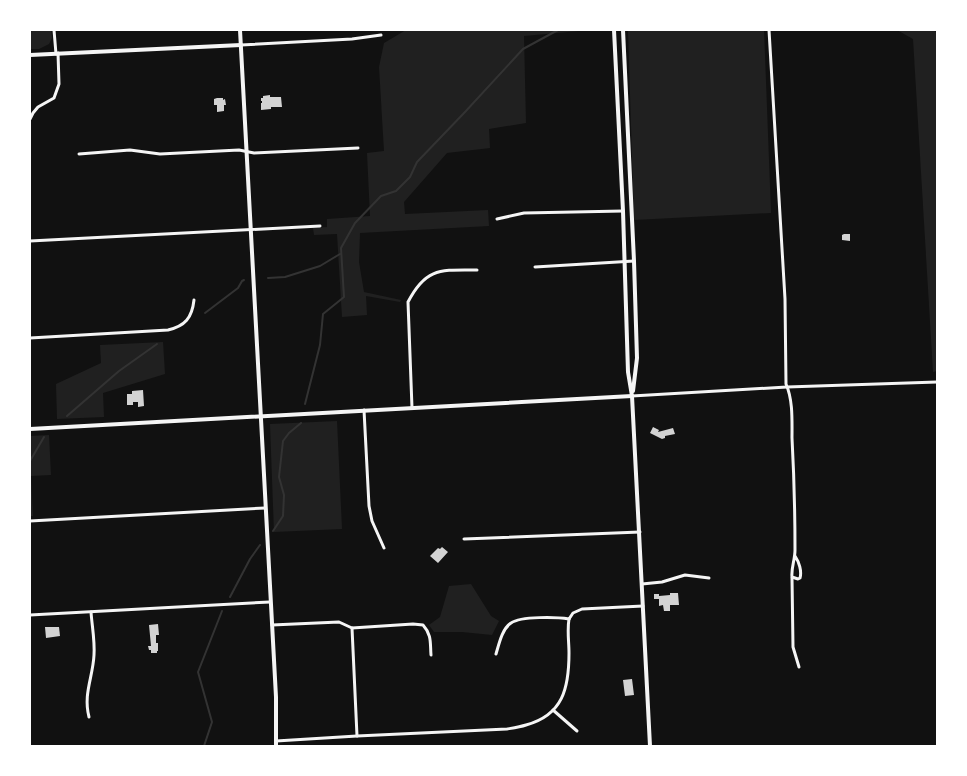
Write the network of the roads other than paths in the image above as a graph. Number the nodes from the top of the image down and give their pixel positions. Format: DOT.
graph roads {
  1 [pos="54,30"];
  2 [pos="240,30"];
  3 [pos="614,30"];
  4 [pos="622,30"];
  5 [pos="769,30"];
  6 [pos="381,36"];
  7 [pos="241,45"];
  8 [pos="57,54"];
  9 [pos="30,55"];
  10 [pos="30,119"];
  11 [pos="358,148"];
  12 [pos="247,151"];
  13 [pos="79,154"];
  14 [pos="623,211"];
  15 [pos="497,219"];
  16 [pos="320,226"];
  17 [pos="251,229"];
  18 [pos="30,242"];
  19 [pos="634,261"];
  20 [pos="625,262"];
  21 [pos="535,267"];
  22 [pos="477,270"];
  23 [pos="194,300"];
  24 [pos="30,338"];
  25 [pos="937,382"];
  26 [pos="787,387"];
  27 [pos="632,396"];
  28 [pos="412,408"];
  29 [pos="364,410"];
  30 [pos="260,416"];
  31 [pos="30,429"];
  32 [pos="265,508"];
  33 [pos="30,521"];
  34 [pos="640,532"];
  35 [pos="464,539"];
  36 [pos="384,548"];
  37 [pos="795,556"];
  38 [pos="792,577"];
  39 [pos="709,578"];
  40 [pos="642,584"];
  41 [pos="270,602"];
  42 [pos="643,606"];
  43 [pos="91,612"];
  44 [pos="30,615"];
  45 [pos="569,619"];
  46 [pos="272,625"];
  47 [pos="352,628"];
  48 [pos="496,654"];
  49 [pos="431,656"];
  50 [pos="799,667"];
  51 [pos="553,710"];
  52 [pos="90,717"];
  53 [pos="577,731"];
  54 [pos="357,736"];
  55 [pos="276,744"];
  56 [pos="650,746"];
  1 -- 8 [label="street"];
  2 -- 7 [label="street"];
  3 -- 14 [label="street"];
  4 -- 19 [label="street"];
  5 -- 26 [label="street"];
  6 -- 7 [label="street"];
  7 -- 8 [label="street"];
  7 -- 12 [label="street"];
  8 -- 9 [label="street"];
  8 -- 10 [label="street"];
  11 -- 12 [label="street"];
  12 -- 13 [label="street"];
  12 -- 17 [label="street"];
  14 -- 15 [label="street"];
  14 -- 20 [label="street"];
  16 -- 17 [label="street"];
  17 -- 18 [label="street"];
  17 -- 30 [label="street"];
  19 -- 20 [label="street"];
  19 -- 27 [label="street"];
  20 -- 21 [label="street"];
  20 -- 27 [label="street"];
  22 -- 28 [label="street"];
  23 -- 24 [label="street"];
  25 -- 26 [label="street"];
  26 -- 27 [label="street"];
  26 -- 37 [label="street"];
  27 -- 28 [label="street"];
  27 -- 34 [label="street"];
  28 -- 29 [label="street"];
  29 -- 30 [label="street"];
  29 -- 36 [label="street"];
  30 -- 31 [label="street"];
  30 -- 32 [label="street"];
  32 -- 33 [label="street"];
  32 -- 41 [label="street"];
  34 -- 35 [label="street"];
  34 -- 40 [label="street"];
  37 -- 38 [label="street"];
  37 -- 38 [label="street"];
  38 -- 50 [label="street"];
  39 -- 40 [label="street"];
  40 -- 42 [label="street"];
  41 -- 43 [label="street"];
  41 -- 46 [label="street"];
  42 -- 45 [label="street"];
  42 -- 56 [label="street"];
  43 -- 44 [label="street"];
  43 -- 52 [label="street"];
  45 -- 48 [label="street"];
  45 -- 51 [label="street"];
  46 -- 47 [label="street"];
  46 -- 55 [label="street"];
  47 -- 49 [label="street"];
  47 -- 54 [label="street"];
  51 -- 53 [label="street"];
  51 -- 54 [label="street"];
  54 -- 55 [label="street"];
}
